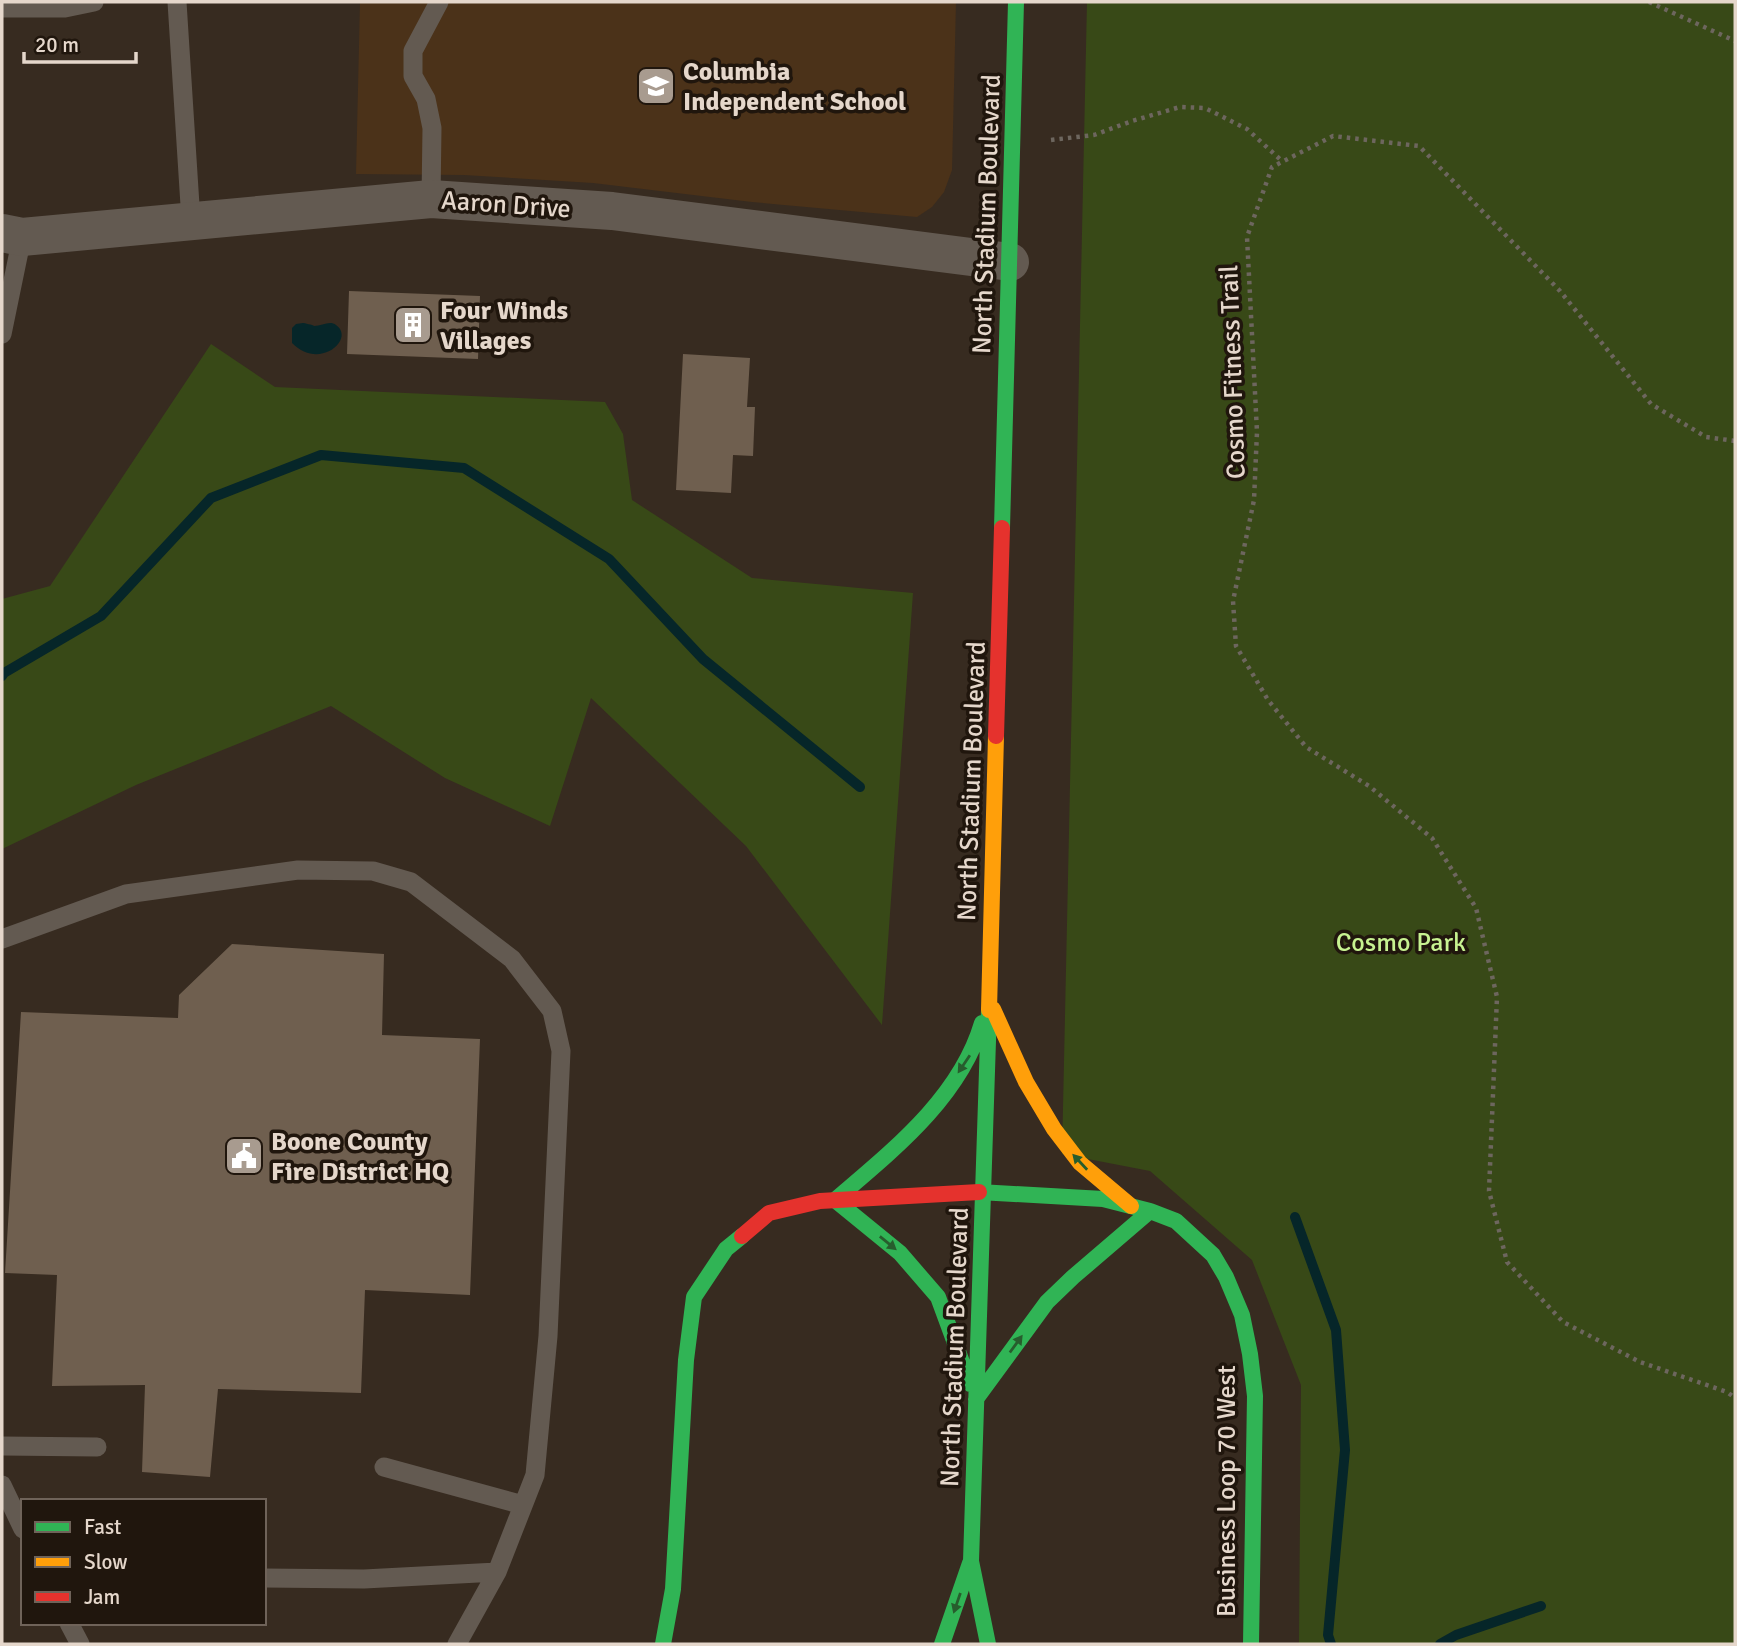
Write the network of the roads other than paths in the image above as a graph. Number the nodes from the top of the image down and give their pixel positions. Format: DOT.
graph roads {
  1 [pos="94,2"];
  2 [pos="177,2"];
  3 [pos="439,2"];
  4 [pos="1016,2"];
  5 [pos="2,8"];
  6 [pos="431,199"];
  7 [pos="191,221"];
  8 [pos="12,235"];
  9 [pos="1010,262"];
  10 [pos="2,334"];
  11 [pos="2,939"];
  12 [pos="989,1001"];
  13 [pos="984,1192"];
  14 [pos="835,1200"];
  15 [pos="1132,1207"];
  16 [pos="1150,1211"];
  17 [pos="976,1399"];
  18 [pos="2,1446"];
  19 [pos="97,1447"];
  20 [pos="384,1467"];
  21 [pos="2,1485"];
  22 [pos="523,1505"];
  23 [pos="21,1525"];
  24 [pos="971,1561"];
  25 [pos="497,1572"];
  26 [pos="266,1578"];
  27 [pos="70,1625"];
  28 [pos="80,1644"];
  29 [pos="457,1644"];
  30 [pos="663,1644"];
  31 [pos="942,1644"];
  32 [pos="988,1644"];
  33 [pos="1251,1644"];
  1 -- 5 [label="lane"];
  2 -- 7 [label="lane"];
  3 -- 6 [label="lane"];
  4 -- 9 [label="main road, North Stadium Boulevard"];
  6 -- 7 [label="street, Aaron Drive"];
  6 -- 9 [label="street, Aaron Drive"];
  7 -- 8 [label="street, Aaron Drive"];
  8 -- 10 [label="lane"];
  9 -- 12 [label="main road, North Stadium Boulevard"];
  11 -- 22 [label="lane"];
  12 -- 13 [label="main road, North Stadium Boulevard"];
  12 -- 14 [label="main road, one-way"];
  15 -- 12 [label="main road, one-way"];
  13 -- 14 [label="main road, Business Loop 70 West"];
  13 -- 15 [label="main road, Business Loop 70 West"];
  13 -- 17 [label="main road, North Stadium Boulevard"];
  14 -- 17 [label="main road, one-way"];
  14 -- 30 [label="main road, Business Loop 70 West"];
  15 -- 16 [label="main road, Business Loop 70 West"];
  17 -- 16 [label="main road, one-way"];
  16 -- 33 [label="main road, Business Loop 70 West"];
  17 -- 24 [label="main road, North Stadium Boulevard"];
  18 -- 19 [label="lane"];
  20 -- 22 [label="lane"];
  21 -- 23 [label="lane"];
  22 -- 25 [label="lane"];
  24 -- 31 [label="main road, North Stadium Boulevard, one-way"];
  24 -- 32 [label="main road, North Stadium Boulevard"];
  25 -- 26 [label="lane"];
  25 -- 29 [label="lane"];
  27 -- 28 [label="lane"];
}
